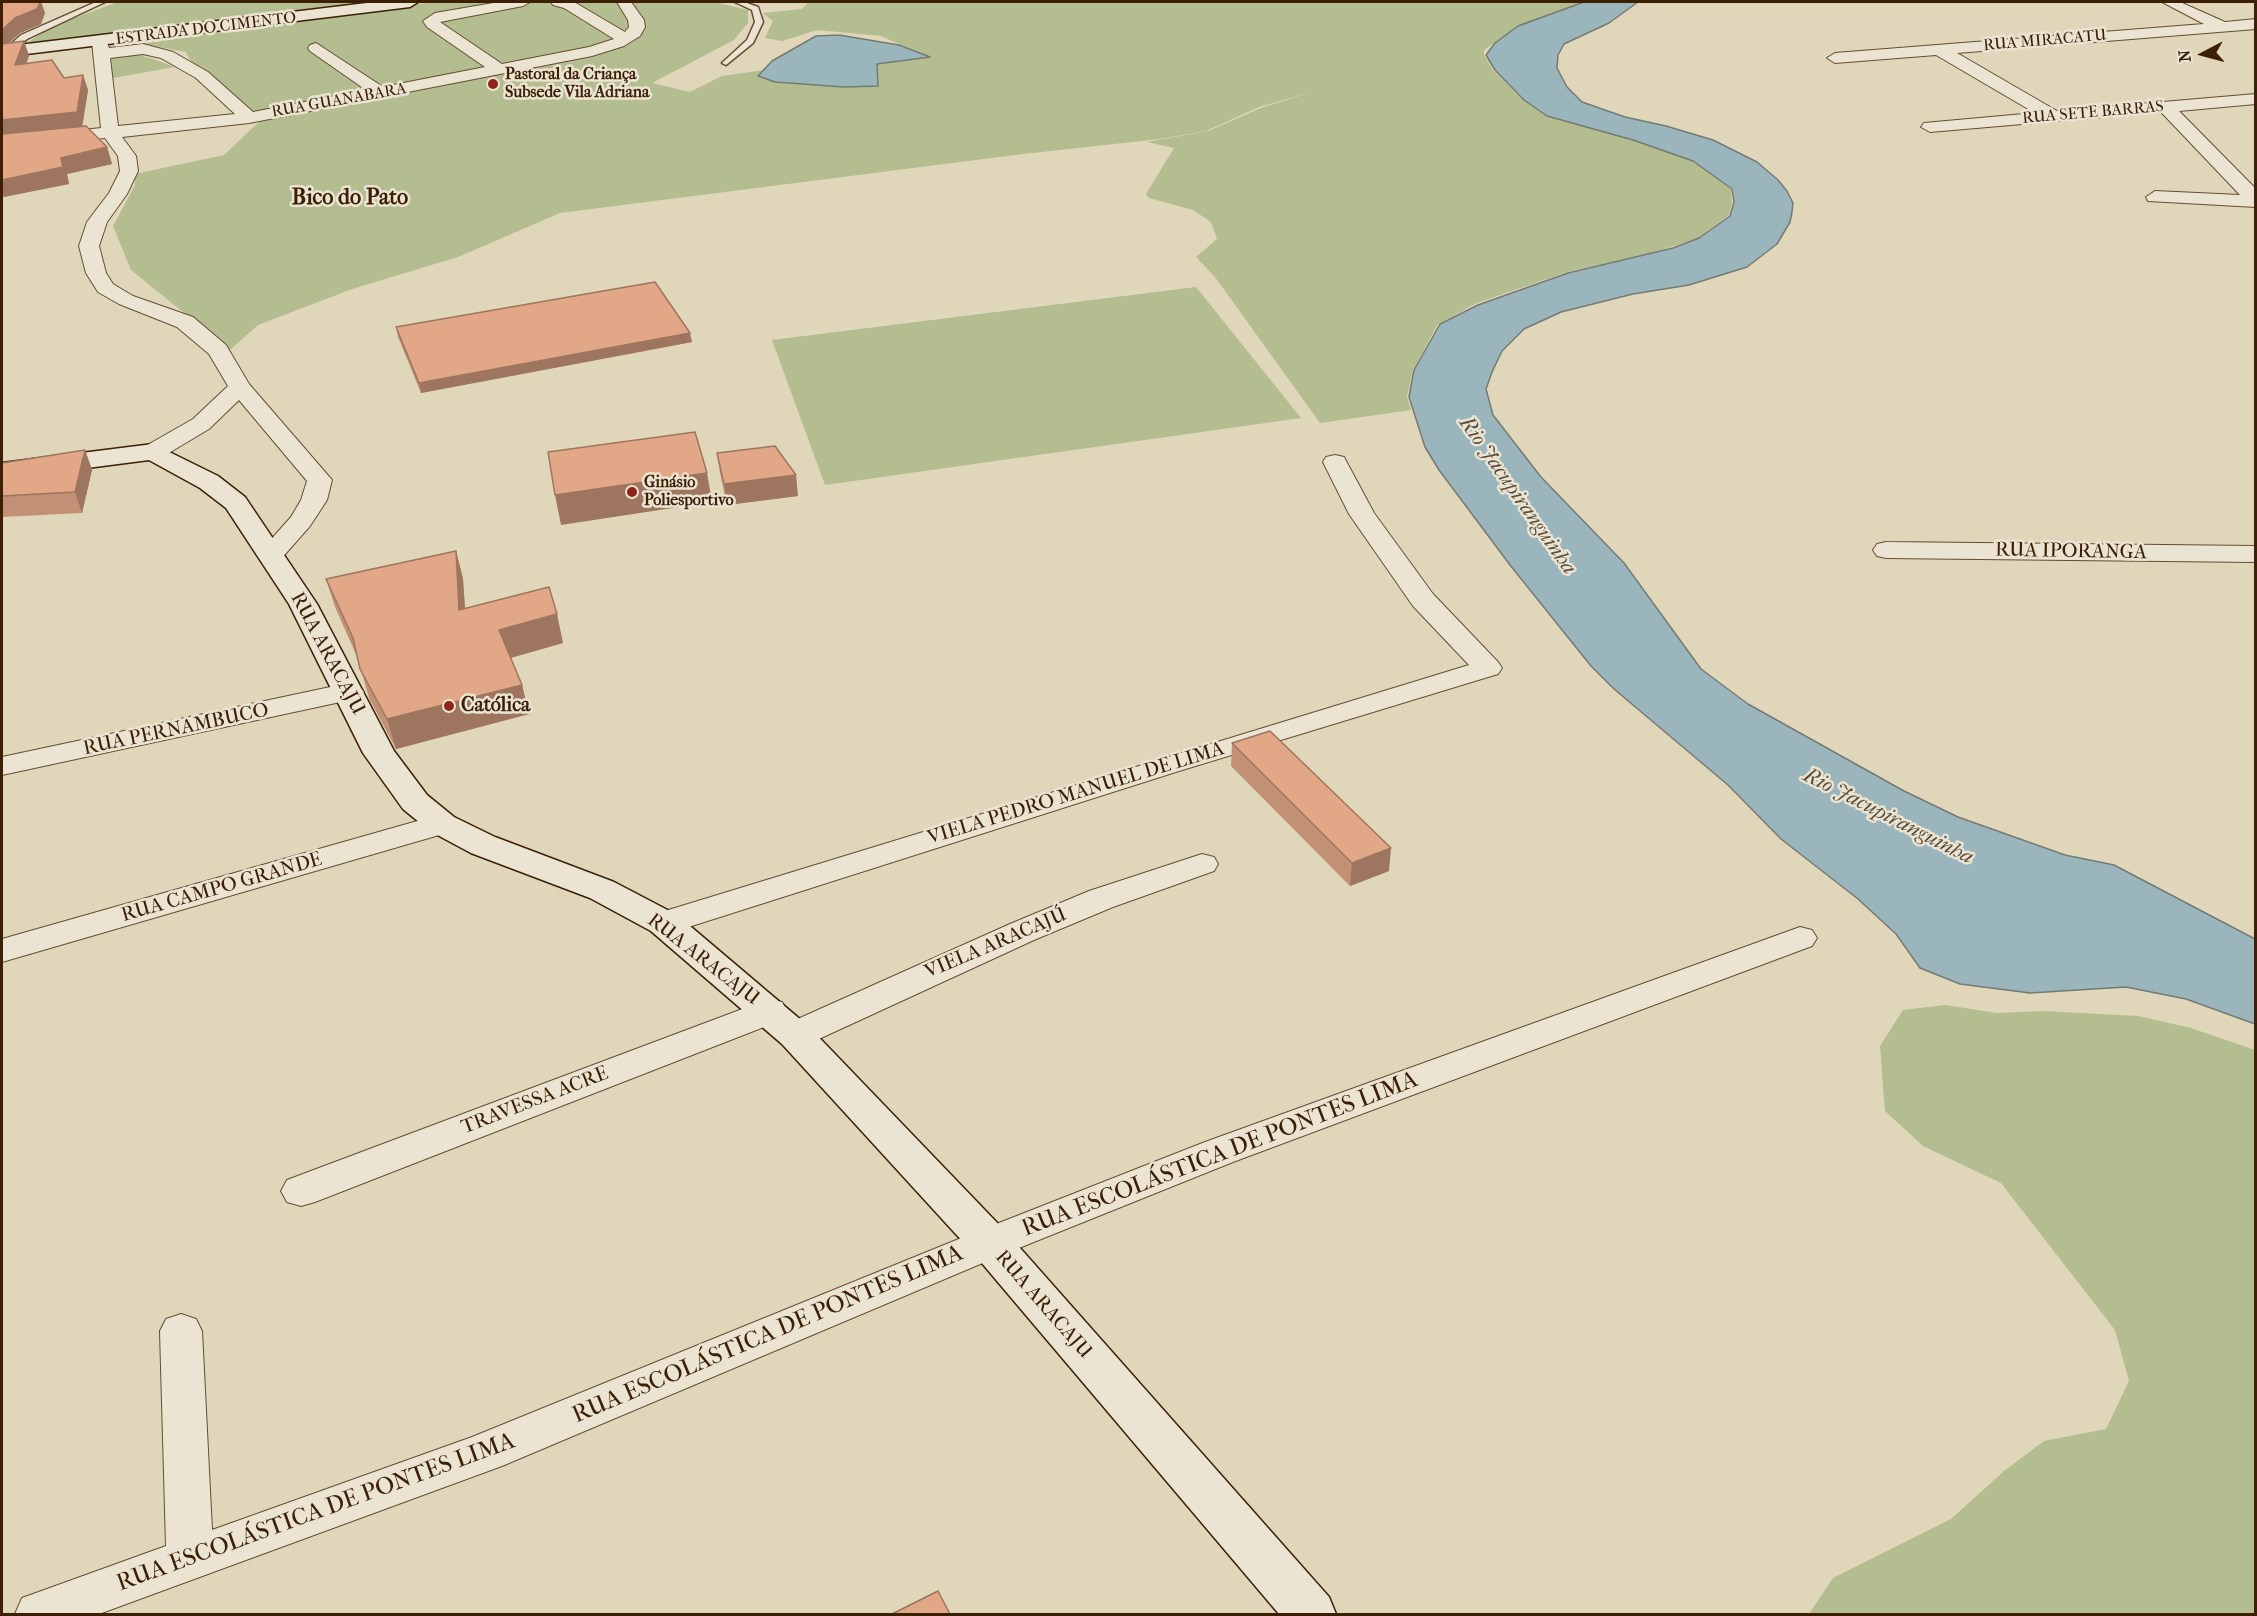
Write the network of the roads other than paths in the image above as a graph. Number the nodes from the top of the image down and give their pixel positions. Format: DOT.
graph roads {
  1 [pos="101,2"];
  2 [pos="410,2"];
  3 [pos="517,2"];
  4 [pos="523,2"];
  5 [pos="558,2"];
  6 [pos="624,2"];
  7 [pos="740,2"];
  8 [pos="2169,2"];
  9 [pos="2256,24"];
  10 [pos="2223,27"];
  11 [pos="626,39"];
  12 [pos="2256,41"];
  13 [pos="143,43"];
  14 [pos="100,48"];
  15 [pos="316,48"];
  16 [pos="1940,50"];
  17 [pos="4,52"];
  18 [pos="1835,58"];
  19 [pos="726,63"];
  20 [pos="500,70"];
  21 [pos="382,94"];
  22 [pos="2256,99"];
  23 [pos="2165,106"];
  24 [pos="2053,116"];
  25 [pos="249,117"];
  26 [pos="1930,127"];
  27 [pos="110,133"];
  28 [pos="2,144"];
  29 [pos="2155,197"];
  30 [pos="2256,200"];
  31 [pos="240,387"];
  32 [pos="153,452"];
  33 [pos="1335,462"];
  34 [pos="2,471"];
  35 [pos="1886,550"];
  36 [pos="271,554"];
  37 [pos="2256,554"];
  38 [pos="349,692"];
  39 [pos="2,766"];
  40 [pos="442,824"];
  41 [pos="1202,864"];
  42 [pos="664,923"];
  43 [pos="1800,938"];
  44 [pos="2,951"];
  45 [pos="782,1023"];
  46 [pos="301,1191"];
  47 [pos="990,1243"];
  48 [pos="181,1331"];
  49 [pos="190,1559"];
  50 [pos="39,1614"];
  51 [pos="1311,1614"];
  1 -- 17 [label="lane"];
  2 -- 13 [label="street, ESTRADA DO CIMENTO"];
  3 -- 4 [label="street"];
  3 -- 20 [label="street"];
  5 -- 11 [label="street"];
  6 -- 11 [label="street"];
  7 -- 19 [label="lane"];
  8 -- 10 [label="street"];
  9 -- 10 [label="street, RUA MIRACATU"];
  10 -- 12 [label="street"];
  10 -- 16 [label="street, RUA MIRACATU"];
  11 -- 20 [label="street, RUA GUANABARA"];
  13 -- 14 [label="street"];
  13 -- 25 [label="street"];
  14 -- 17 [label="street, ESTRADA DO CIMENTO"];
  14 -- 27 [label="street"];
  15 -- 21 [label="street"];
  16 -- 18 [label="street, RUA MIRACATU"];
  16 -- 24 [label="street"];
  20 -- 21 [label="street, RUA GUANABARA"];
  21 -- 25 [label="street, RUA GUANABARA"];
  22 -- 23 [label="street, RUA SETE BARRAS"];
  23 -- 24 [label="street, RUA SETE BARRAS"];
  23 -- 30 [label="street"];
  24 -- 26 [label="street, RUA SETE BARRAS"];
  25 -- 27 [label="street, RUA GUANABARA"];
  27 -- 28 [label="street, RUA GUANABARA"];
  27 -- 31 [label="street"];
  29 -- 30 [label="street"];
  31 -- 32 [label="street"];
  31 -- 36 [label="street"];
  32 -- 34 [label="street"];
  32 -- 36 [label="street, RUA ARACAJU"];
  33 -- 42 [label="street, VIELA PEDRO MANUEL DE LIMA"];
  35 -- 37 [label="street, RUA IPORANGA"];
  36 -- 38 [label="street, RUA ARACAJU"];
  38 -- 39 [label="street, RUA PERNAMBUCO"];
  38 -- 40 [label="street, RUA ARACAJU"];
  40 -- 42 [label="street, RUA ARACAJU"];
  40 -- 44 [label="street, RUA CAMPO GRANDE"];
  41 -- 45 [label="street, VIELA ARACAJÚ"];
  42 -- 45 [label="street, RUA ARACAJU"];
  43 -- 47 [label="street, RUA ESCOLÁSTICA DE PONTES LIMA"];
  45 -- 46 [label="street, TRAVESSA ACRE"];
  45 -- 47 [label="street, RUA ARACAJU"];
  47 -- 49 [label="street, RUA ESCOLÁSTICA DE PONTES LIMA"];
  47 -- 51 [label="street, RUA ARACAJU"];
  48 -- 49 [label="street"];
  49 -- 50 [label="street, RUA ESCOLÁSTICA DE PONTES LIMA"];
}
